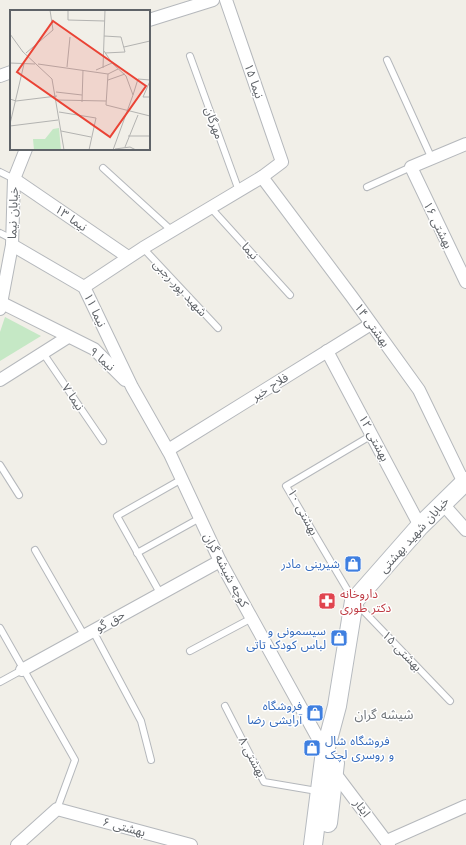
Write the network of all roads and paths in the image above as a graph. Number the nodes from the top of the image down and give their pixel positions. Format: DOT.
graph roads {
  1 [pos="213,0"];
  2 [pos="226,0"];
  3 [pos="150,20"];
  4 [pos="190,56"];
  5 [pos="387,60"];
  6 [pos="10,72"];
  7 [pos="0,76"];
  8 [pos="466,144"];
  9 [pos="26,150"];
  10 [pos="432,159"];
  11 [pos="410,167"];
  12 [pos="103,168"];
  13 [pos="0,172"];
  14 [pos="262,177"];
  15 [pos="14,179"];
  16 [pos="366,186"];
  17 [pos="239,191"];
  18 [pos="210,207"];
  19 [pos="172,230"];
  20 [pos="0,233"];
  21 [pos="12,242"];
  22 [pos="142,248"];
  23 [pos="128,258"];
  24 [pos="3,279"];
  25 [pos="466,282"];
  26 [pos="84,286"];
  27 [pos="290,295"];
  28 [pos="1,306"];
  29 [pos="372,324"];
  30 [pos="218,328"];
  31 [pos="68,337"];
  32 [pos="327,351"];
  33 [pos="43,352"];
  34 [pos="0,380"];
  35 [pos="132,387"];
  36 [pos="372,435"];
  37 [pos="103,441"];
  38 [pos="168,450"];
  39 [pos="0,465"];
  40 [pos="182,479"];
  41 [pos="465,482"];
  42 [pos="18,495"];
  43 [pos="442,502"];
  44 [pos="200,518"];
  45 [pos="420,526"];
  46 [pos="466,530"];
  47 [pos="35,550"];
  48 [pos="137,553"];
  49 [pos="220,561"];
  50 [pos="160,593"];
  51 [pos="354,601"];
  52 [pos="252,618"];
  53 [pos="0,628"];
  54 [pos="88,633"];
  55 [pos="190,651"];
  56 [pos="22,670"];
  57 [pos="0,682"];
  58 [pos="450,701"];
  59 [pos="224,706"];
  60 [pos="337,706"];
  61 [pos="325,751"];
  62 [pos="151,760"];
  63 [pos="334,772"];
  64 [pos="319,792"];
  65 [pos="466,806"];
  66 [pos="57,809"];
  67 [pos="388,843"];
  68 [pos="17,845"];
  69 [pos="191,845"];
  70 [pos="313,845"];
  71 [pos="325,845"];
  1 -- 3 [label="street"];
  2 -- 14 [label="street, نیما ۱۵"];
  4 -- 17 [label="lane, مهرگان"];
  5 -- 10 [label="lane"];
  6 -- 7 [label="street"];
  8 -- 10 [label="street"];
  9 -- 15 [label="street, خیابان نیما"];
  10 -- 11 [label="street"];
  11 -- 16 [label="lane"];
  11 -- 25 [label="street, بهشتی ۱۶"];
  12 -- 19 [label="lane"];
  13 -- 15 [label="lane"];
  14 -- 17 [label="street"];
  14 -- 29 [label="street, بهشتی ۱۴"];
  15 -- 21 [label="street, خیابان نیما"];
  15 -- 23 [label="street, نیما ۱۳"];
  17 -- 18 [label="street"];
  18 -- 19 [label="street"];
  18 -- 27 [label="lane, نیما"];
  19 -- 22 [label="street"];
  20 -- 21 [label="lane"];
  21 -- 24 [label="street, خیابان نیما"];
  21 -- 26 [label="street, نیما ۱۱"];
  22 -- 23 [label="street"];
  22 -- 30 [label="lane, شهید پور رجبی"];
  23 -- 26 [label="street"];
  24 -- 28 [label="street, خیابان نیما"];
  26 -- 35 [label="street, نیما ۱۱"];
  28 -- 31 [label="street, نیما ۹"];
  29 -- 32 [label="street, فلاح خیر"];
  29 -- 41 [label="street, بهشتی ۱۴"];
  31 -- 33 [label="street"];
  31 -- 35 [label="street, نیما ۹"];
  32 -- 36 [label="street, بهشتی ۱۲"];
  32 -- 38 [label="street, فلاح خیر"];
  33 -- 34 [label="street"];
  33 -- 37 [label="lane, نیما ۷"];
  35 -- 38 [label="street, کوچه شیشه گران"];
  36 -- 45 [label="street, بهشتی ۱۲"];
  36 -- 51 [label="lane, بهشتی ۱۰"];
  38 -- 40 [label="street, کوچه شیشه گران"];
  39 -- 42 [label="lane"];
  40 -- 44 [label="street, کوچه شیشه گران"];
  40 -- 48 [label="lane"];
  41 -- 43 [label="main road, خیابان شهید بهشتی"];
  43 -- 45 [label="main road, خیابان شهید بهشتی"];
  43 -- 46 [label="street"];
  44 -- 48 [label="lane"];
  44 -- 49 [label="street, کوچه شیشه گران"];
  45 -- 51 [label="main road, خیابان شهید بهشتی"];
  47 -- 54 [label="lane"];
  48 -- 50 [label="lane"];
  49 -- 50 [label="street, حق گو"];
  49 -- 52 [label="street, کوچه شیشه گران"];
  50 -- 54 [label="street, حق گو"];
  51 -- 58 [label="lane, بهشتی ۱۵"];
  51 -- 60 [label="main road"];
  52 -- 55 [label="lane"];
  52 -- 61 [label="street, کوچه شیشه گران"];
  53 -- 56 [label="lane"];
  54 -- 56 [label="street, حق گو"];
  54 -- 62 [label="lane"];
  56 -- 57 [label="lane, حق گو"];
  56 -- 66 [label="lane"];
  59 -- 64 [label="lane, بهشتی ۸"];
  60 -- 61 [label="main road"];
  60 -- 63 [label="main road"];
  61 -- 64 [label="main road"];
  63 -- 67 [label="street, ایثار"];
  63 -- 71 [label="main road"];
  64 -- 70 [label="main road"];
  65 -- 67 [label="street"];
  66 -- 68 [label="street"];
  66 -- 69 [label="street, بهشتی ۶"];
}
